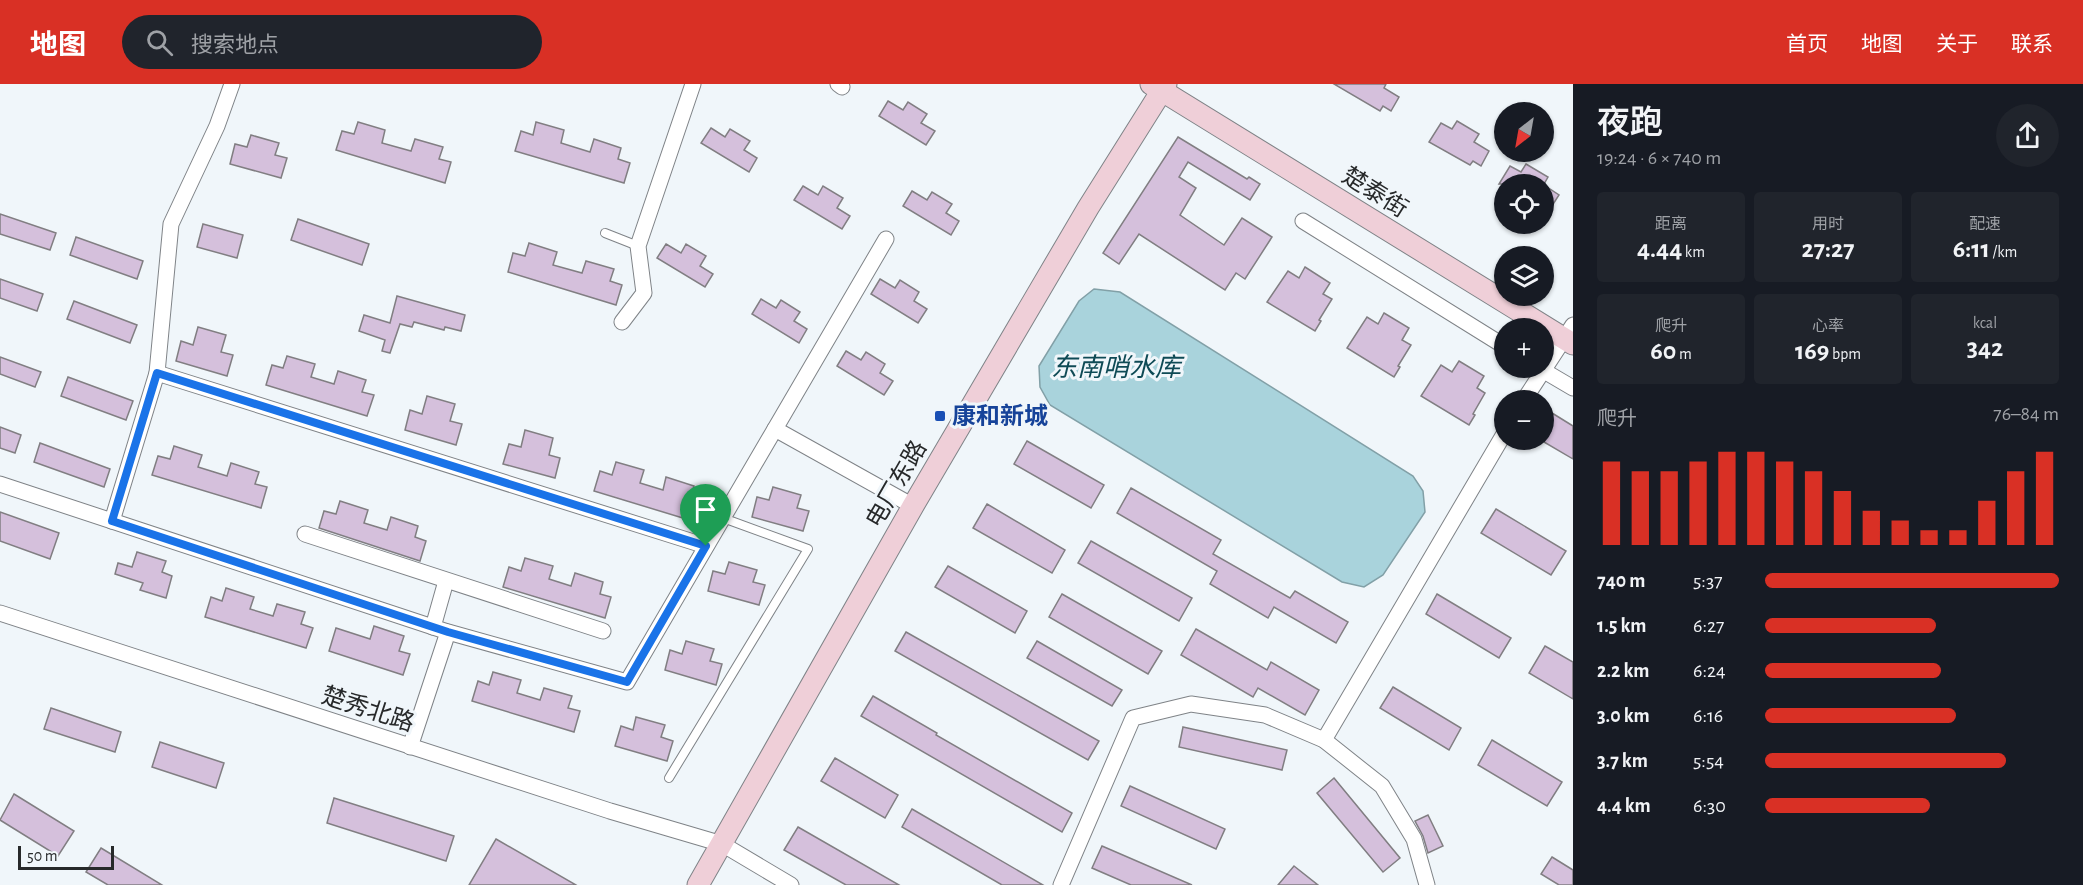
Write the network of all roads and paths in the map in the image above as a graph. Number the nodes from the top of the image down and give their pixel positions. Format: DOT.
graph roads {
  1 [pos="232,84"];
  2 [pos="693,84"];
  3 [pos="1160,86"];
  4 [pos="1303,221"];
  5 [pos="605,233"];
  6 [pos="886,239"];
  7 [pos="638,246"];
  8 [pos="622,322"];
  9 [pos="1570,336"];
  10 [pos="1494,340"];
  11 [pos="1554,354"];
  12 [pos="157,373"];
  13 [pos="1554,377"];
  14 [pos="1573,388"];
  15 [pos="775,429"];
  16 [pos="1495,450"];
  17 [pos="0,484"];
  18 [pos="913,506"];
  19 [pos="723,518"];
  20 [pos="112,521"];
  21 [pos="305,534"];
  22 [pos="706,546"];
  23 [pos="446,581"];
  24 [pos="0,613"];
  25 [pos="440,630"];
  26 [pos="603,631"];
  27 [pos="1324,740"];
  28 [pos="410,747"];
  29 [pos="669,777"];
  30 [pos="722,844"];
  31 [pos="698,885"];
  32 [pos="791,885"];
  33 [pos="1060,885"];
  34 [pos="1427,885"];
  1 -- 12 [label="street"];
  2 -- 7 [label="street"];
  3 -- 9 [label="street, 楚泰街"];
  3 -- 18 [label="street, 电厂东路"];
  4 -- 10 [label="street"];
  5 -- 7 [label="lane"];
  6 -- 15 [label="street"];
  7 -- 8 [label="street"];
  9 -- 11 [label="street"];
  12 -- 20 [label="street"];
  12 -- 22 [label="street"];
  13 -- 14 [label="street"];
  15 -- 18 [label="street"];
  15 -- 19 [label="street"];
  16 -- 27 [label="street"];
  17 -- 20 [label="street"];
  18 -- 30 [label="street, 电厂东路"];
  19 -- 22 [label="street"];
  19 -- 29 [label="lane"];
  20 -- 25 [label="street"];
  21 -- 23 [label="street"];
  22 -- 25 [label="street"];
  23 -- 25 [label="street"];
  23 -- 26 [label="street"];
  24 -- 28 [label="street, 楚秀北路"];
  25 -- 28 [label="street"];
  27 -- 33 [label="street"];
  27 -- 34 [label="street"];
  28 -- 30 [label="street, 楚秀北路"];
  30 -- 31 [label="street, 电厂东路"];
  30 -- 32 [label="street, 楚秀北路"];
}
